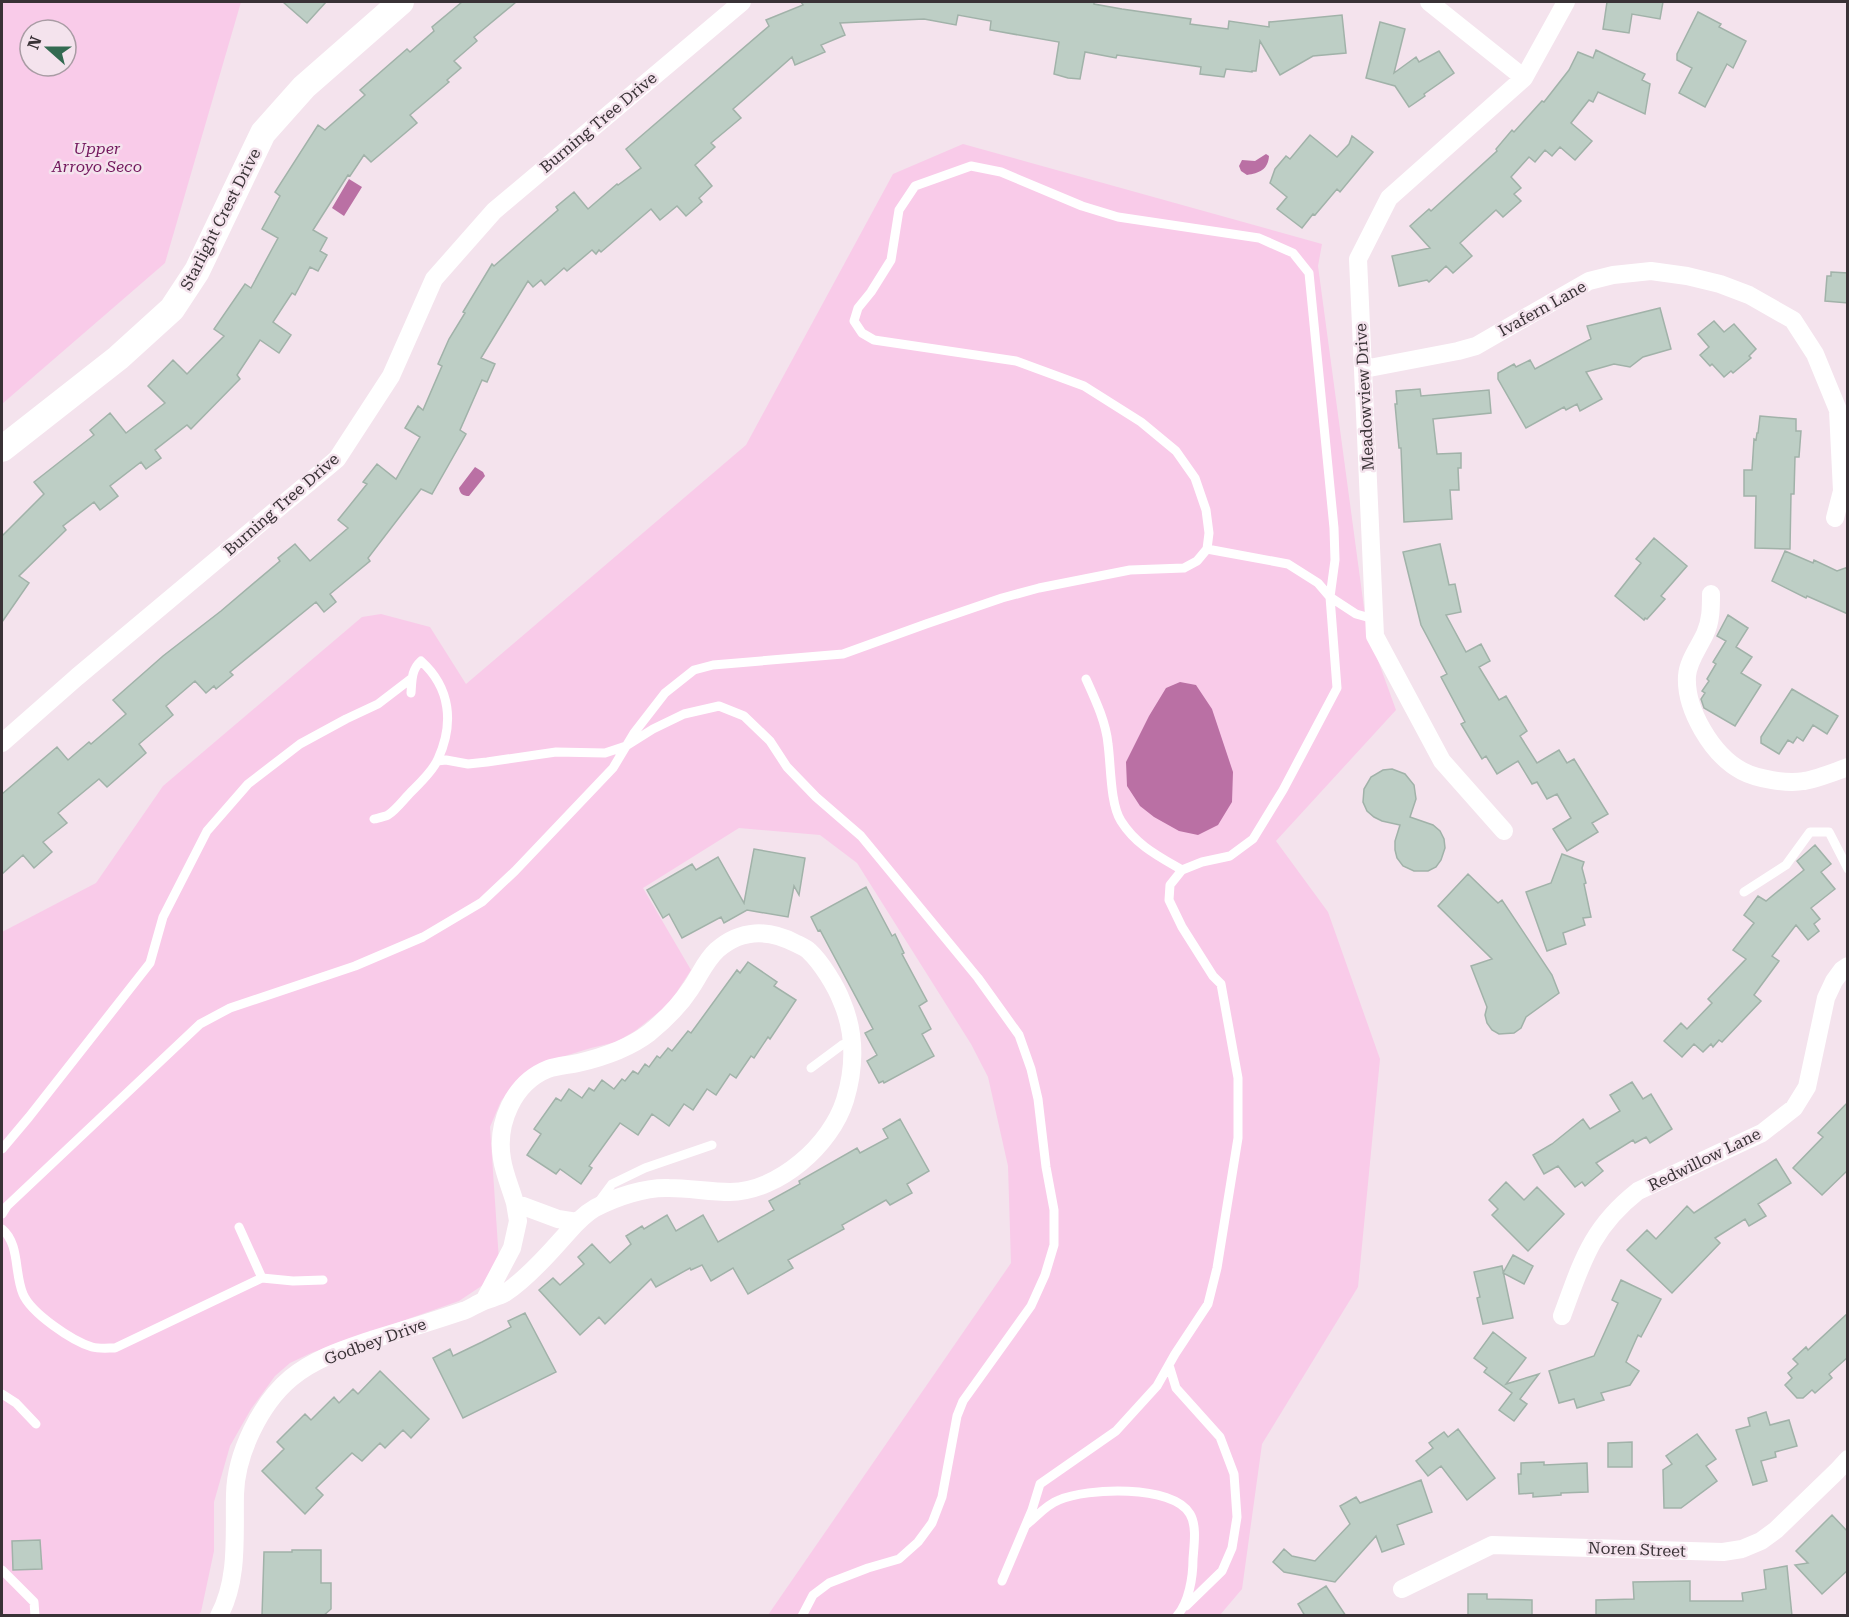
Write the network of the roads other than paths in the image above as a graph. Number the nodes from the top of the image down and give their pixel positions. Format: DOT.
graph roads {
  1 [pos="401,2"];
  2 [pos="742,2"];
  3 [pos="1429,2"];
  4 [pos="1566,2"];
  5 [pos="1524,78"];
  6 [pos="1364,369"];
  7 [pos="2,449"];
  8 [pos="1835,518"];
  9 [pos="1207,549"];
  10 [pos="1711,594"];
  11 [pos="1330,597"];
  12 [pos="1374,619"];
  13 [pos="412,678"];
  14 [pos="1086,679"];
  15 [pos="411,693"];
  16 [pos="2,742"];
  17 [pos="626,746"];
  18 [pos="437,761"];
  19 [pos="1848,767"];
  20 [pos="374,819"];
  21 [pos="1504,831"];
  22 [pos="1848,869"];
  23 [pos="1182,870"];
  24 [pos="1744,892"];
  25 [pos="1848,966"];
  26 [pos="852,1041"];
  27 [pos="811,1068"];
  28 [pos="712,1145"];
  29 [pos="2,1149"];
  30 [pos="515,1203"];
  31 [pos="593,1209"];
  32 [pos="2,1214"];
  33 [pos="577,1222"];
  34 [pos="239,1227"];
  35 [pos="2,1229"];
  36 [pos="262,1278"];
  37 [pos="323,1280"];
  38 [pos="484,1301"];
  39 [pos="1562,1316"];
  40 [pos="1169,1365"];
  41 [pos="2,1394"];
  42 [pos="36,1424"];
  43 [pos="1848,1459"];
  44 [pos="1025,1526"];
  45 [pos="2,1570"];
  46 [pos="1002,1581"];
  47 [pos="1402,1589"];
  48 [pos="1185,1607"];
  49 [pos="35,1616"];
  50 [pos="219,1616"];
  51 [pos="802,1616"];
  52 [pos="1177,1616"];
  1 -- 7 [label="street, Starlight Crest Drive"];
  2 -- 16 [label="street, Burning Tree Drive"];
  3 -- 5 [label="street"];
  4 -- 5 [label="street, Meadowview Drive"];
  5 -- 6 [label="street, Meadowview Drive"];
  6 -- 8 [label="street, Ivafern Lane"];
  6 -- 12 [label="street, Meadowview Drive"];
  9 -- 11 [label="lane"];
  9 -- 11 [label="lane"];
  9 -- 17 [label="lane"];
  10 -- 19 [label="street"];
  11 -- 12 [label="lane"];
  11 -- 23 [label="lane"];
  12 -- 21 [label="street, Meadowview Drive"];
  13 -- 15 [label="lane"];
  13 -- 18 [label="lane"];
  13 -- 29 [label="lane"];
  14 -- 23 [label="lane"];
  17 -- 18 [label="lane"];
  17 -- 32 [label="lane"];
  17 -- 51 [label="lane"];
  18 -- 20 [label="lane"];
  22 -- 24 [label="lane"];
  23 -- 40 [label="lane"];
  25 -- 39 [label="street, Redwillow Lane"];
  26 -- 27 [label="lane"];
  26 -- 30 [label="street, Godbey Drive"];
  26 -- 31 [label="street, Godbey Drive"];
  28 -- 31 [label="lane"];
  30 -- 33 [label="street"];
  30 -- 38 [label="street, Godbey Drive"];
  31 -- 33 [label="street, Godbey Drive"];
  33 -- 38 [label="street, Godbey Drive"];
  34 -- 36 [label="lane"];
  35 -- 36 [label="lane"];
  36 -- 37 [label="lane"];
  38 -- 50 [label="street, Godbey Drive"];
  40 -- 44 [label="lane"];
  40 -- 48 [label="lane"];
  41 -- 42 [label="lane"];
  43 -- 47 [label="street, Noren Street"];
  44 -- 46 [label="lane"];
  44 -- 48 [label="lane"];
  45 -- 49 [label="lane"];
  48 -- 52 [label="lane"];
}
